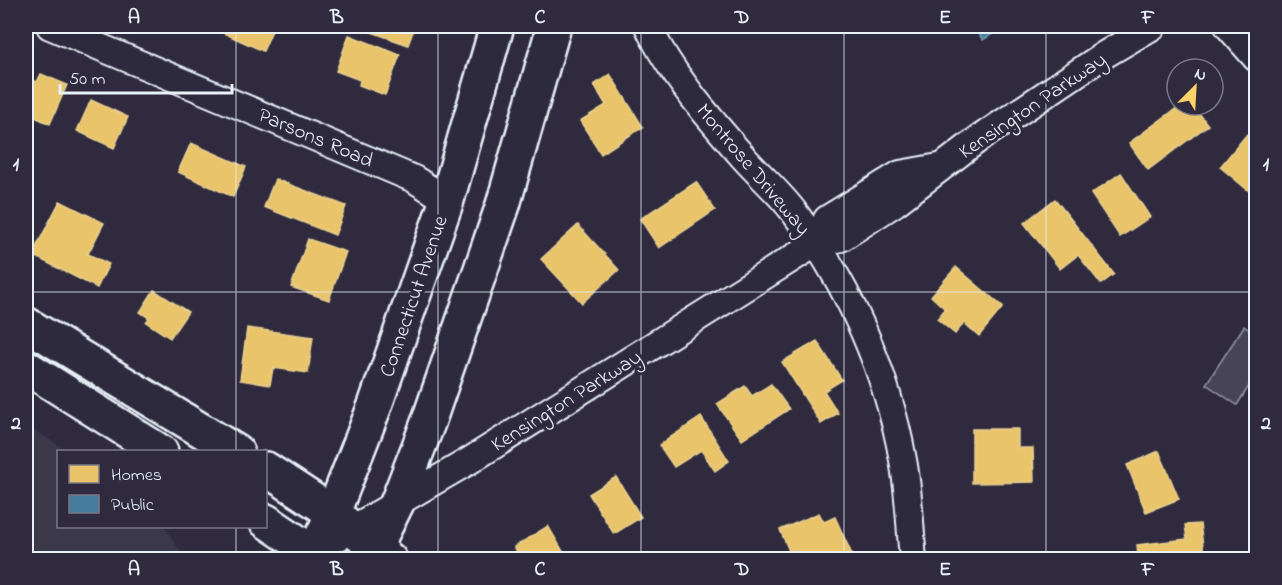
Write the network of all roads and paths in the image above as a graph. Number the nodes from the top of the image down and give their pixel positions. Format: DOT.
graph roads {
  1 [pos="50,26"];
  2 [pos="497,26"];
  3 [pos="554,26"];
  4 [pos="648,26"];
  5 [pos="1153,26"];
  6 [pos="1228,26"];
  7 [pos="1257,58"];
  8 [pos="447,200"];
  9 [pos="815,243"];
  10 [pos="26,324"];
  11 [pos="26,367"];
  12 [pos="158,450"];
  13 [pos="234,450"];
  14 [pos="267,471"];
  15 [pos="396,503"];
  16 [pos="267,522"];
  17 [pos="364,542"];
  18 [pos="316,557"];
  19 [pos="913,560"];
  1 -- 8 [label="street, Parsons Road"];
  2 -- 8 [label="main road, Connecticut Avenue"];
  3 -- 15 [label="main road, Connecticut Avenue"];
  4 -- 9 [label="street, Montrose Driveway"];
  5 -- 9 [label="street, Kensington Parkway"];
  6 -- 7 [label="street"];
  8 -- 17 [label="main road, Connecticut Avenue"];
  9 -- 15 [label="street, Kensington Parkway"];
  9 -- 19 [label="street, Montrose Driveway"];
  10 -- 13 [label="main road"];
  11 -- 12 [label="main road"];
  14 -- 17 [label="main road"];
  15 -- 17 [label="main road, Connecticut Avenue"];
  16 -- 18 [label="main road"];
  17 -- 18 [label="main road, Connecticut Avenue"];
}
